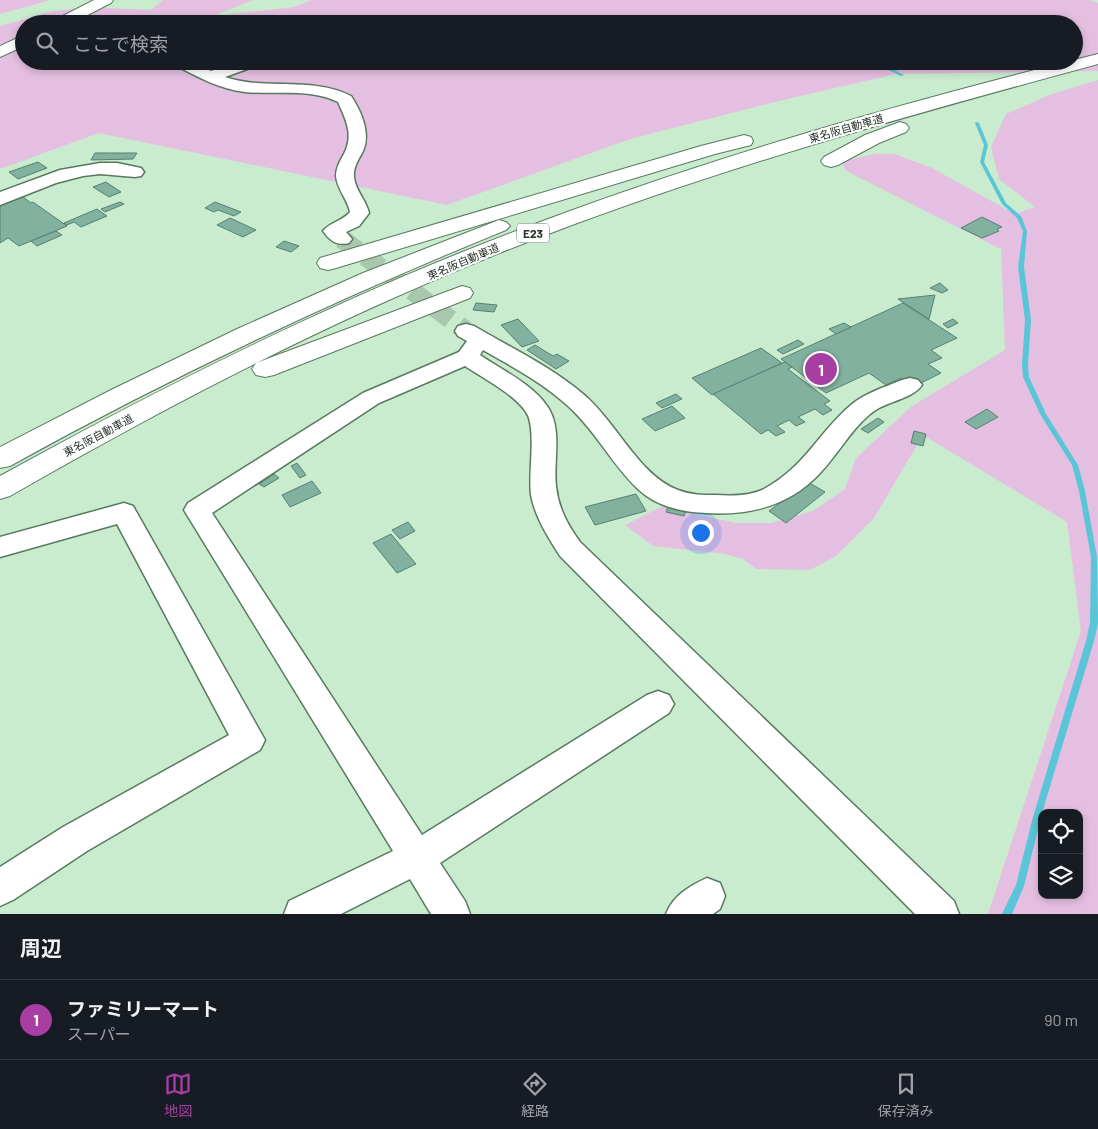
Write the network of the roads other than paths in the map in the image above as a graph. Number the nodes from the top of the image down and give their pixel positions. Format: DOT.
graph roads {
  1 [pos="106,0"];
  2 [pos="79,15"];
  3 [pos="15,44"];
  4 [pos="1098,45"];
  5 [pos="1083,49"];
  6 [pos="0,52"];
  7 [pos="1098,60"];
  8 [pos="1083,64"];
  9 [pos="1083,65"];
  10 [pos="196,70"];
  11 [pos="230,70"];
  12 [pos="1004,70"];
  13 [pos="1059,70"];
  14 [pos="1069,70"];
  15 [pos="210,77"];
  16 [pos="758,138"];
  17 [pos="831,161"];
  18 [pos="135,172"];
  19 [pos="0,199"];
  20 [pos="342,239"];
  21 [pos="328,263"];
  22 [pos="462,293"];
  23 [pos="471,342"];
  24 [pos="910,385"];
  25 [pos="0,459"];
  26 [pos="0,489"];
  27 [pos="0,496"];
  28 [pos="0,547"];
  29 [pos="658,704"];
  30 [pos="416,858"];
  31 [pos="0,888"];
  32 [pos="302,914"];
  33 [pos="452,914"];
  34 [pos="941,914"];
  1 -- 2 [label="main road"];
  3 -- 6 [label="main road"];
  4 -- 5 [label="main road"];
  7 -- 8 [label="main road, 東名阪自動車道 / E23"];
  7 -- 9 [label="main road"];
  10 -- 15 [label="street"];
  11 -- 15 [label="street"];
  12 -- 16 [label="main road, 東名阪自動車道 / E23"];
  13 -- 26 [label="main road, 東名阪自動車道 / E23"];
  14 -- 17 [label="main road"];
  15 -- 20 [label="street"];
  16 -- 21 [label="main road"];
  16 -- 25 [label="main road, 東名阪自動車道 / E23"];
  18 -- 19 [label="street"];
  22 -- 27 [label="main road"];
  23 -- 24 [label="street"];
  23 -- 30 [label="street"];
  23 -- 34 [label="street"];
  28 -- 31 [label="street"];
  29 -- 30 [label="street"];
  30 -- 32 [label="street"];
  30 -- 33 [label="street"];
}
